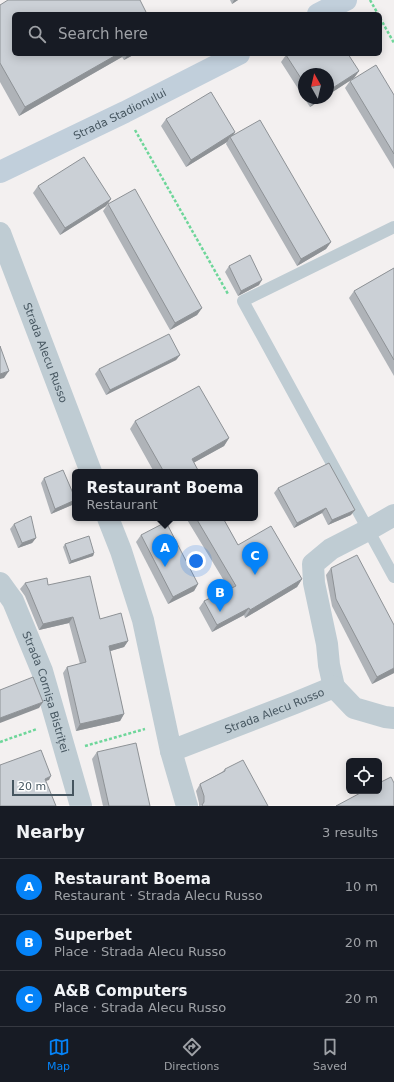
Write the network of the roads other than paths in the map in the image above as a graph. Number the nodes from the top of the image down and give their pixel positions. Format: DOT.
graph roads {
  1 [pos="346,0"];
  2 [pos="322,12"];
  3 [pos="235,56"];
  4 [pos="0,172"];
  5 [pos="394,227"];
  6 [pos="0,233"];
  7 [pos="90,469"];
  8 [pos="394,515"];
  9 [pos="109,521"];
  10 [pos="368,530"];
  11 [pos="394,577"];
  12 [pos="0,583"];
  13 [pos="334,687"];
  14 [pos="394,718"];
  15 [pos="171,751"];
  16 [pos="81,806"];
  17 [pos="187,806"];
  1 -- 2 [label="street"];
  3 -- 4 [label="street, Strada Stadionului"];
  5 -- 10 [label="lane"];
  6 -- 7 [label="street, Strada Alecu Russo"];
  8 -- 10 [label="street"];
  9 -- 15 [label="street"];
  10 -- 11 [label="lane"];
  10 -- 13 [label="street"];
  12 -- 16 [label="street, Strada Cornișa Bistriței"];
  13 -- 14 [label="street, Strada Alecu Russo"];
  13 -- 15 [label="street, Strada Alecu Russo"];
  15 -- 17 [label="street"];
}
